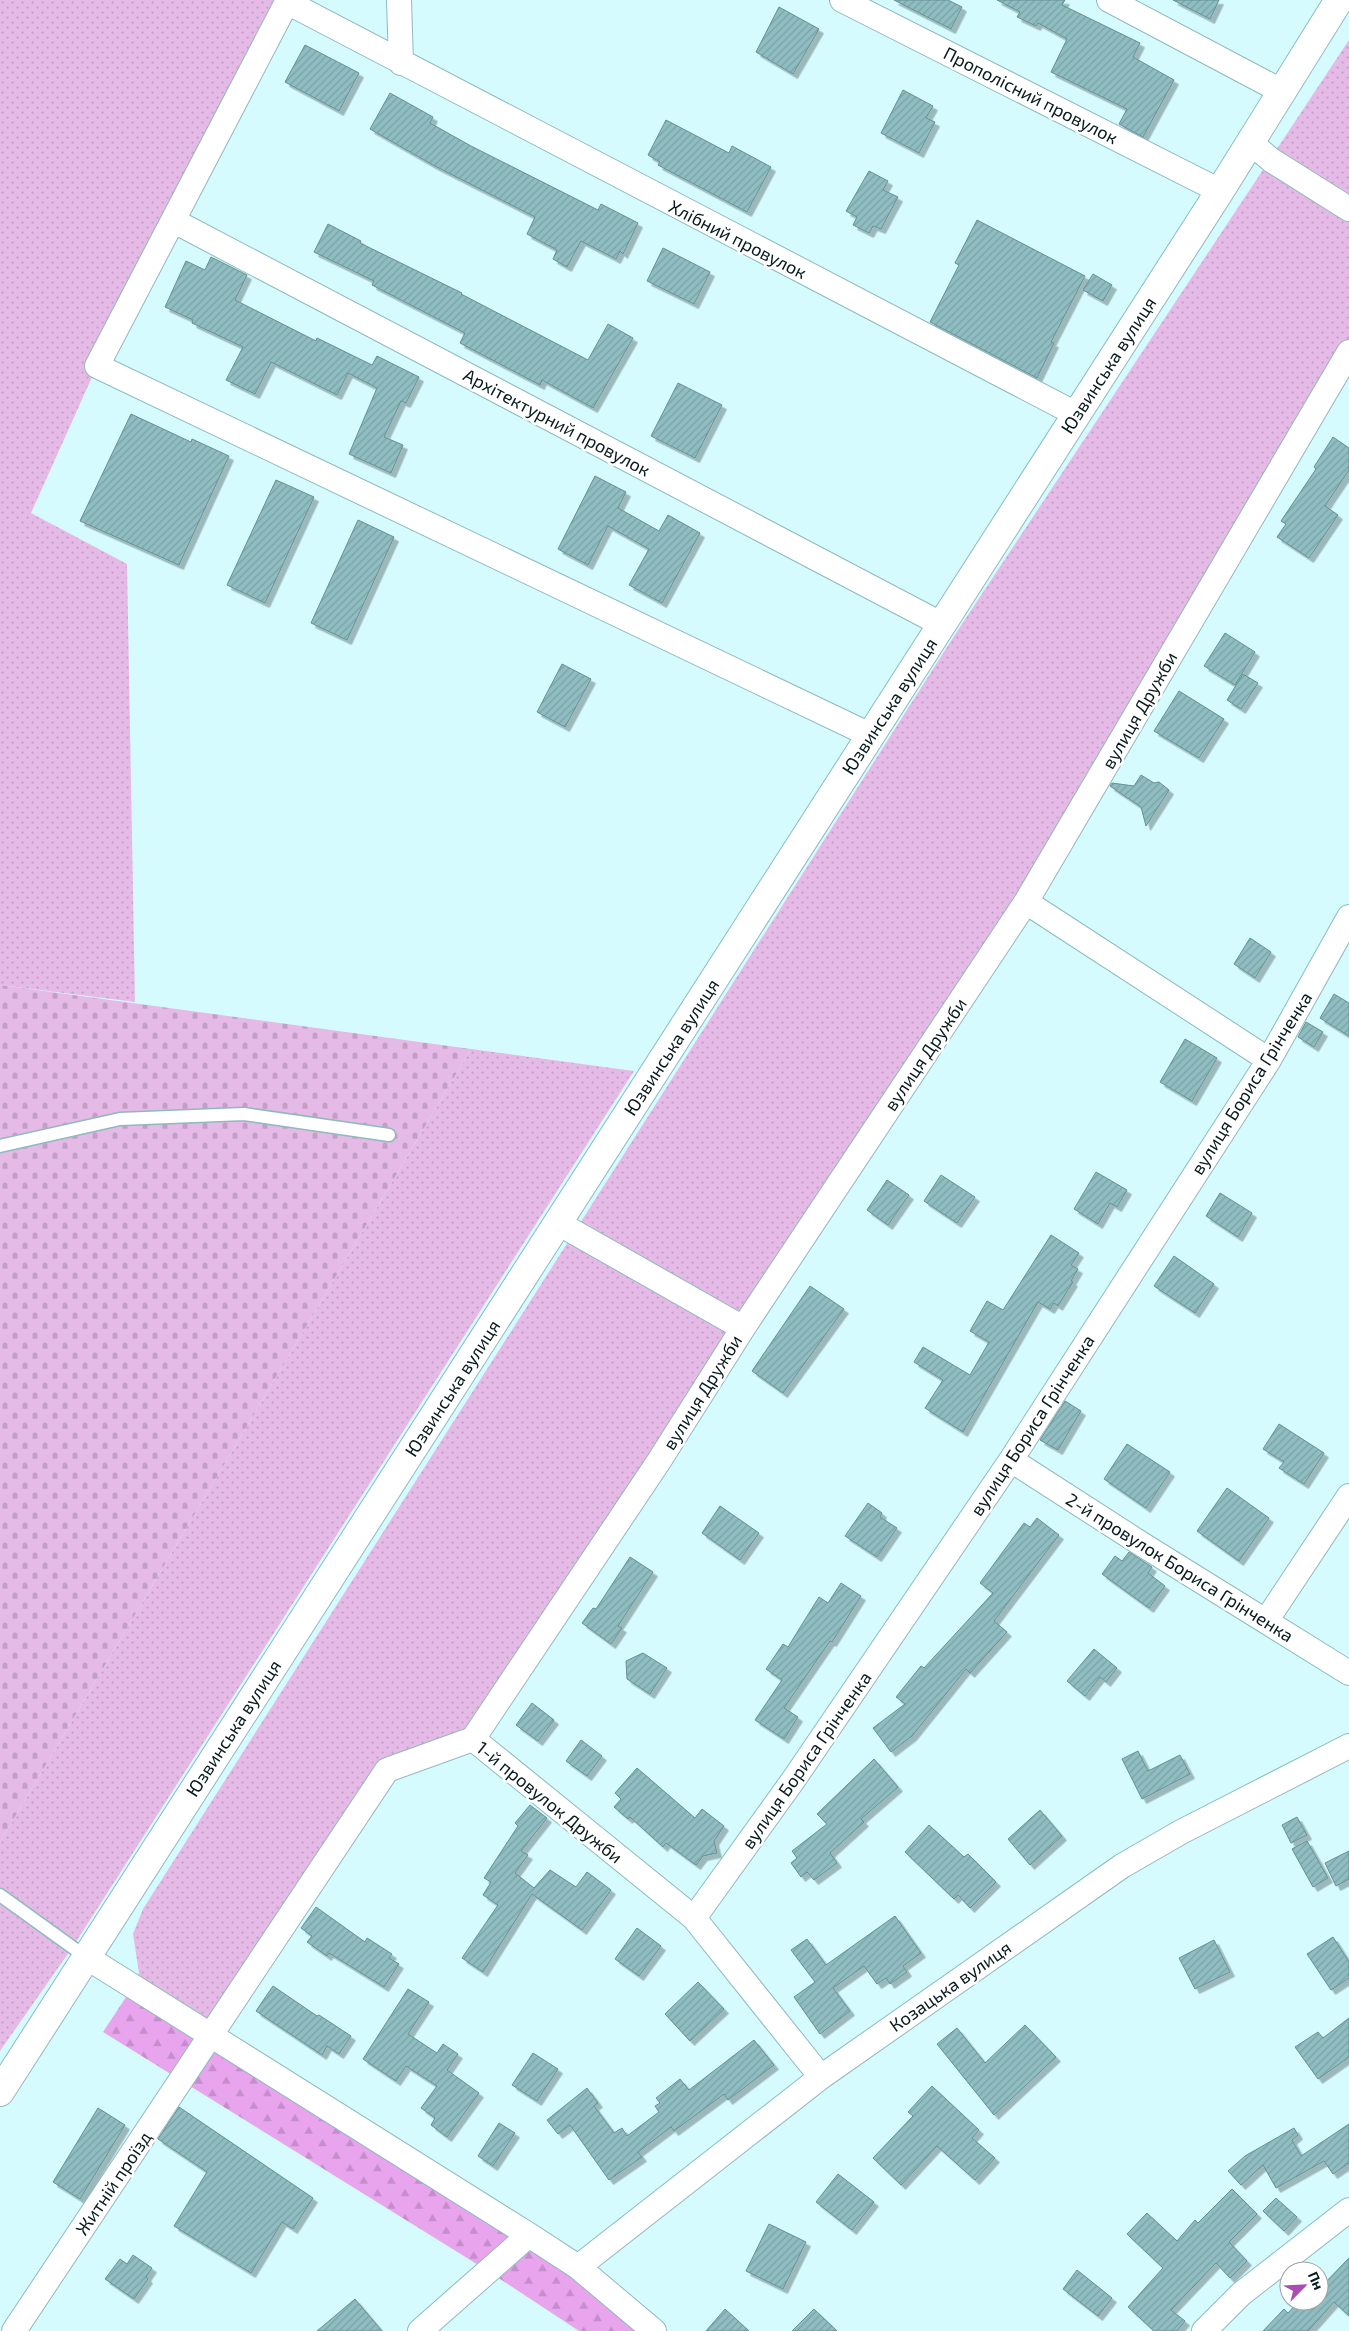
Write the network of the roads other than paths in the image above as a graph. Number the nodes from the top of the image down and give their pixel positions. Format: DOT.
graph roads {
  1 [pos="399,0"];
  2 [pos="842,0"];
  3 [pos="1109,0"];
  4 [pos="1339,0"];
  5 [pos="401,63"];
  6 [pos="1281,91"];
  7 [pos="1250,142"];
  8 [pos="1220,191"];
  9 [pos="1349,209"];
  10 [pos="174,221"];
  11 [pos="1349,352"];
  12 [pos="1076,414"];
  13 [pos="941,624"];
  14 [pos="870,735"];
  15 [pos="1026,902"];
  16 [pos="1349,917"];
  17 [pos="1269,1060"];
  18 [pos="389,1135"];
  19 [pos="0,1146"];
  20 [pos="558,1223"];
  21 [pos="742,1328"];
  22 [pos="1011,1460"];
  23 [pos="1349,1496"];
  24 [pos="1266,1621"];
  25 [pos="1349,1673"];
  26 [pos="473,1739"];
  27 [pos="1349,1746"];
  28 [pos="0,1894"];
  29 [pos="694,1918"];
  30 [pos="86,1957"];
  31 [pos="211,2035"];
  32 [pos="821,2077"];
  33 [pos="0,2092"];
  34 [pos="1349,2210"];
  35 [pos="529,2235"];
  36 [pos="578,2267"];
  37 [pos="14,2331"];
  38 [pos="420,2331"];
  39 [pos="654,2331"];
  40 [pos="1204,2331"];
  1 -- 5 [label="street"];
  2 -- 8 [label="street, Прополісний провулок"];
  3 -- 6 [label="street"];
  4 -- 6 [label="main road, Юзвинська вулиця"];
  5 -- 10 [label="street, Хлібний провулок"];
  5 -- 12 [label="street, Хлібний провулок"];
  6 -- 7 [label="main road, Юзвинська вулиця"];
  7 -- 8 [label="main road, Юзвинська вулиця"];
  7 -- 9 [label="street"];
  8 -- 12 [label="main road, Юзвинська вулиця"];
  10 -- 13 [label="street, Архітектурний провулок"];
  10 -- 14 [label="street"];
  11 -- 15 [label="street, вулиця Дружби"];
  12 -- 13 [label="main road, Юзвинська вулиця"];
  13 -- 14 [label="main road, Юзвинська вулиця"];
  14 -- 20 [label="main road, Юзвинська вулиця"];
  15 -- 17 [label="street"];
  15 -- 21 [label="street, вулиця Дружби"];
  16 -- 17 [label="street, вулиця Бориса Грінченка"];
  17 -- 22 [label="street, вулиця Бориса Грінченка"];
  18 -- 19 [label="lane"];
  20 -- 21 [label="street"];
  20 -- 30 [label="main road, Юзвинська вулиця"];
  21 -- 26 [label="street, вулиця Дружби"];
  22 -- 24 [label="street, 2-й провулок Бориса Грінченка"];
  22 -- 29 [label="street, вулиця Бориса Грінченка"];
  23 -- 24 [label="street"];
  24 -- 25 [label="street, 2-й провулок Бориса Грінченка"];
  26 -- 29 [label="street, 1-й провулок Дружби"];
  26 -- 31 [label="street, 1-й провулок Дружби"];
  27 -- 32 [label="street, Козацька вулиця"];
  28 -- 30 [label="lane"];
  29 -- 32 [label="street, 1-й провулок Дружби"];
  30 -- 31 [label="street"];
  30 -- 33 [label="main road, Юзвинська вулиця"];
  31 -- 35 [label="street"];
  31 -- 37 [label="street, Житній проїзд"];
  32 -- 36 [label="street, Козацька вулиця"];
  34 -- 40 [label="street"];
  35 -- 36 [label="street"];
  35 -- 38 [label="street"];
  36 -- 39 [label="street"];
}
